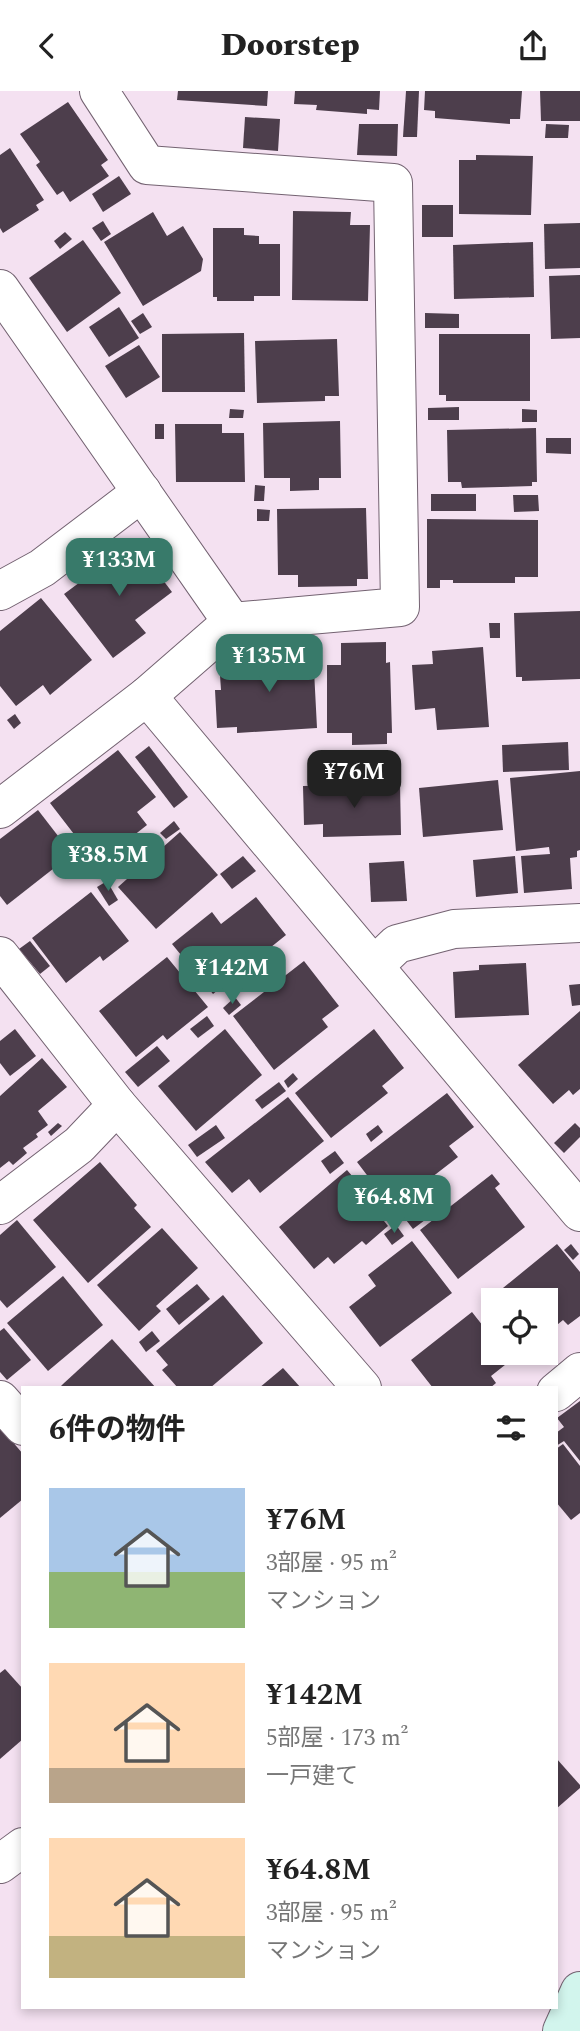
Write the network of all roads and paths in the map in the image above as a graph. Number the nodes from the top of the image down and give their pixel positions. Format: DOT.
graph roads {
  1 [pos="99,91"];
  2 [pos="0,289"];
  3 [pos="142,492"];
  4 [pos="0,591"];
  5 [pos="232,622"];
  6 [pos="147,696"];
  7 [pos="0,809"];
  8 [pos="580,923"];
  9 [pos="0,956"];
  10 [pos="374,966"];
  11 [pos="117,1105"];
  12 [pos="0,1205"];
  13 [pos="580,1212"];
  14 [pos="580,1372"];
  15 [pos="360,1386"];
  16 [pos="558,1389"];
  17 [pos="0,1399"];
  18 [pos="21,1424"];
  19 [pos="21,1848"];
  20 [pos="0,1864"];
  21 [pos="580,1991"];
  22 [pos="562,2031"];
  1 -- 5 [label="street"];
  2 -- 3 [label="street"];
  3 -- 4 [label="street"];
  3 -- 5 [label="street"];
  5 -- 6 [label="street"];
  6 -- 7 [label="street"];
  6 -- 10 [label="street"];
  8 -- 10 [label="street"];
  9 -- 11 [label="street"];
  10 -- 13 [label="street"];
  11 -- 12 [label="street"];
  11 -- 15 [label="street"];
  14 -- 16 [label="street"];
  17 -- 18 [label="street"];
  19 -- 20 [label="street"];
  21 -- 22 [label="main road"];
}
